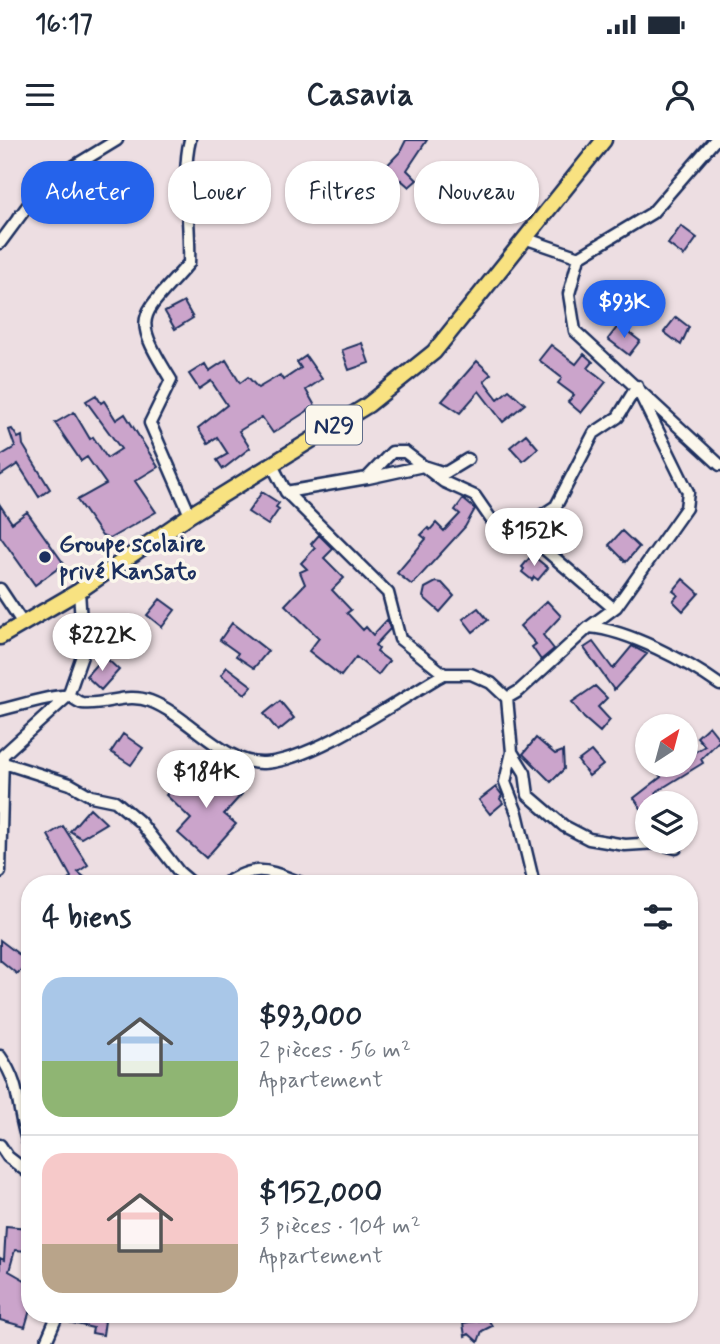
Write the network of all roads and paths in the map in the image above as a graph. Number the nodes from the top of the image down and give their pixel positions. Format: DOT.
graph roads {
  1 [pos="117,140"];
  2 [pos="190,140"];
  3 [pos="604,140"];
  4 [pos="715,140"];
  5 [pos="527,239"];
  6 [pos="0,243"];
  7 [pos="579,257"];
  8 [pos="637,386"];
  9 [pos="468,459"];
  10 [pos="271,463"];
  11 [pos="720,465"];
  12 [pos="423,466"];
  13 [pos="367,478"];
  14 [pos="286,492"];
  15 [pos="190,515"];
  16 [pos="521,529"];
  17 [pos="0,589"];
  18 [pos="79,591"];
  19 [pos="613,608"];
  20 [pos="22,622"];
  21 [pos="589,627"];
  22 [pos="0,637"];
  23 [pos="444,674"];
  24 [pos="720,685"];
  25 [pos="68,696"];
  26 [pos="507,698"];
  27 [pos="0,710"];
  28 [pos="512,752"];
  29 [pos="2,756"];
  30 [pos="635,844"];
  31 [pos="0,872"];
  32 [pos="182,875"];
  33 [pos="238,875"];
  34 [pos="280,875"];
  35 [pos="532,875"];
  36 [pos="0,1056"];
  37 [pos="21,1117"];
  38 [pos="0,1145"];
  39 [pos="21,1167"];
  40 [pos="54,1323"];
  41 [pos="45,1344"];
  1 -- 6 [label="street"];
  2 -- 15 [label="street"];
  3 -- 5 [label="main road, N29"];
  4 -- 7 [label="street"];
  5 -- 7 [label="street"];
  5 -- 10 [label="main road, N29"];
  7 -- 8 [label="street"];
  8 -- 11 [label="street"];
  8 -- 16 [label="street"];
  8 -- 19 [label="street"];
  9 -- 12 [label="street"];
  10 -- 14 [label="street"];
  10 -- 15 [label="main road, N29"];
  12 -- 13 [label="street"];
  12 -- 13 [label="street"];
  12 -- 16 [label="street"];
  13 -- 14 [label="street"];
  14 -- 23 [label="street"];
  15 -- 18 [label="main road, N29"];
  16 -- 19 [label="street"];
  17 -- 20 [label="street"];
  18 -- 20 [label="main road, N29"];
  18 -- 25 [label="street"];
  19 -- 21 [label="street"];
  20 -- 22 [label="main road, N29"];
  21 -- 24 [label="street"];
  21 -- 26 [label="street"];
  23 -- 25 [label="street"];
  23 -- 26 [label="street"];
  25 -- 27 [label="street"];
  25 -- 29 [label="street"];
  26 -- 28 [label="street"];
  28 -- 30 [label="street"];
  28 -- 35 [label="street"];
  29 -- 31 [label="street"];
  29 -- 32 [label="street"];
  33 -- 34 [label="street"];
  36 -- 37 [label="street"];
  38 -- 39 [label="street"];
  40 -- 41 [label="street"];
}
